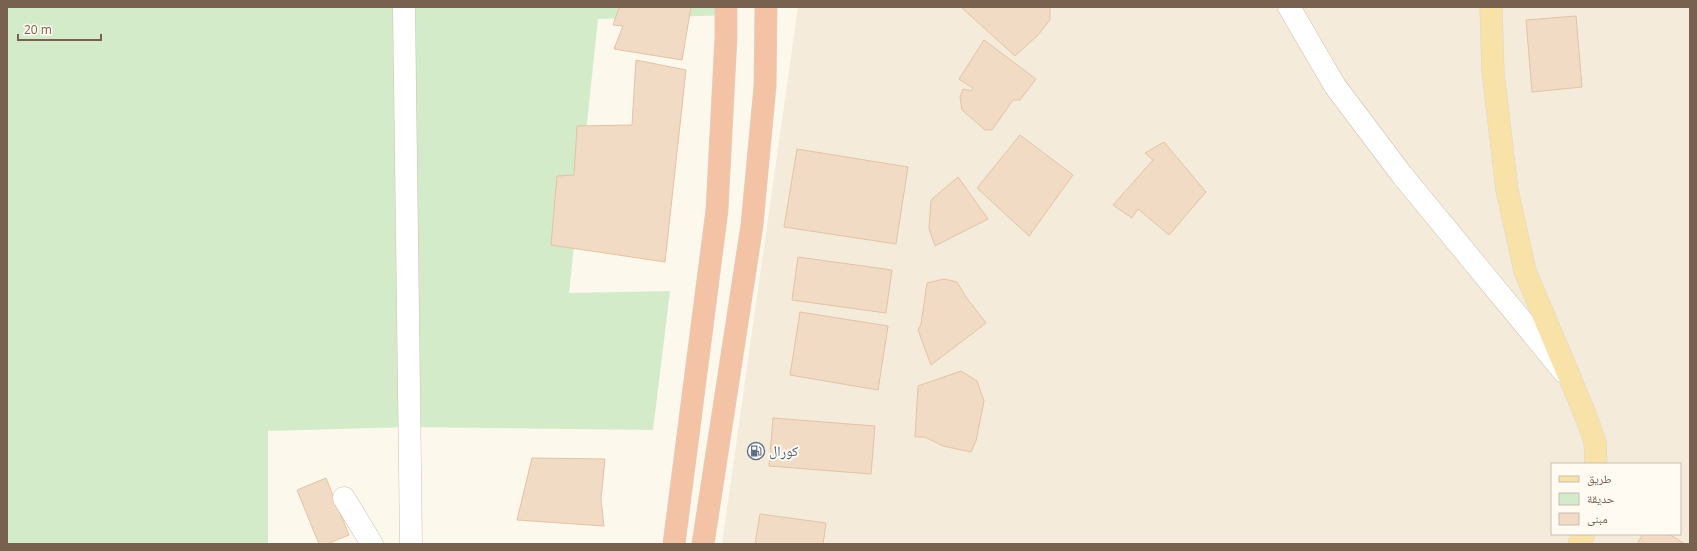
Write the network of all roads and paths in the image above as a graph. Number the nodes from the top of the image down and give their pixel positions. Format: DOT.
graph roads {
  1 [pos="404,7"];
  2 [pos="726,7"];
  3 [pos="766,7"];
  4 [pos="1289,7"];
  5 [pos="1491,7"];
  6 [pos="1570,379"];
  7 [pos="1596,463"];
  8 [pos="344,498"];
  9 [pos="1584,535"];
  10 [pos="372,544"];
  11 [pos="411,544"];
  12 [pos="674,544"];
  13 [pos="703,544"];
  14 [pos="1579,544"];
  1 -- 11 [label="street"];
  2 -- 12 [label="highway"];
  3 -- 13 [label="highway"];
  4 -- 6 [label="street"];
  5 -- 6 [label="main road"];
  6 -- 7 [label="main road"];
  8 -- 10 [label="street"];
  9 -- 14 [label="main road"];
}
